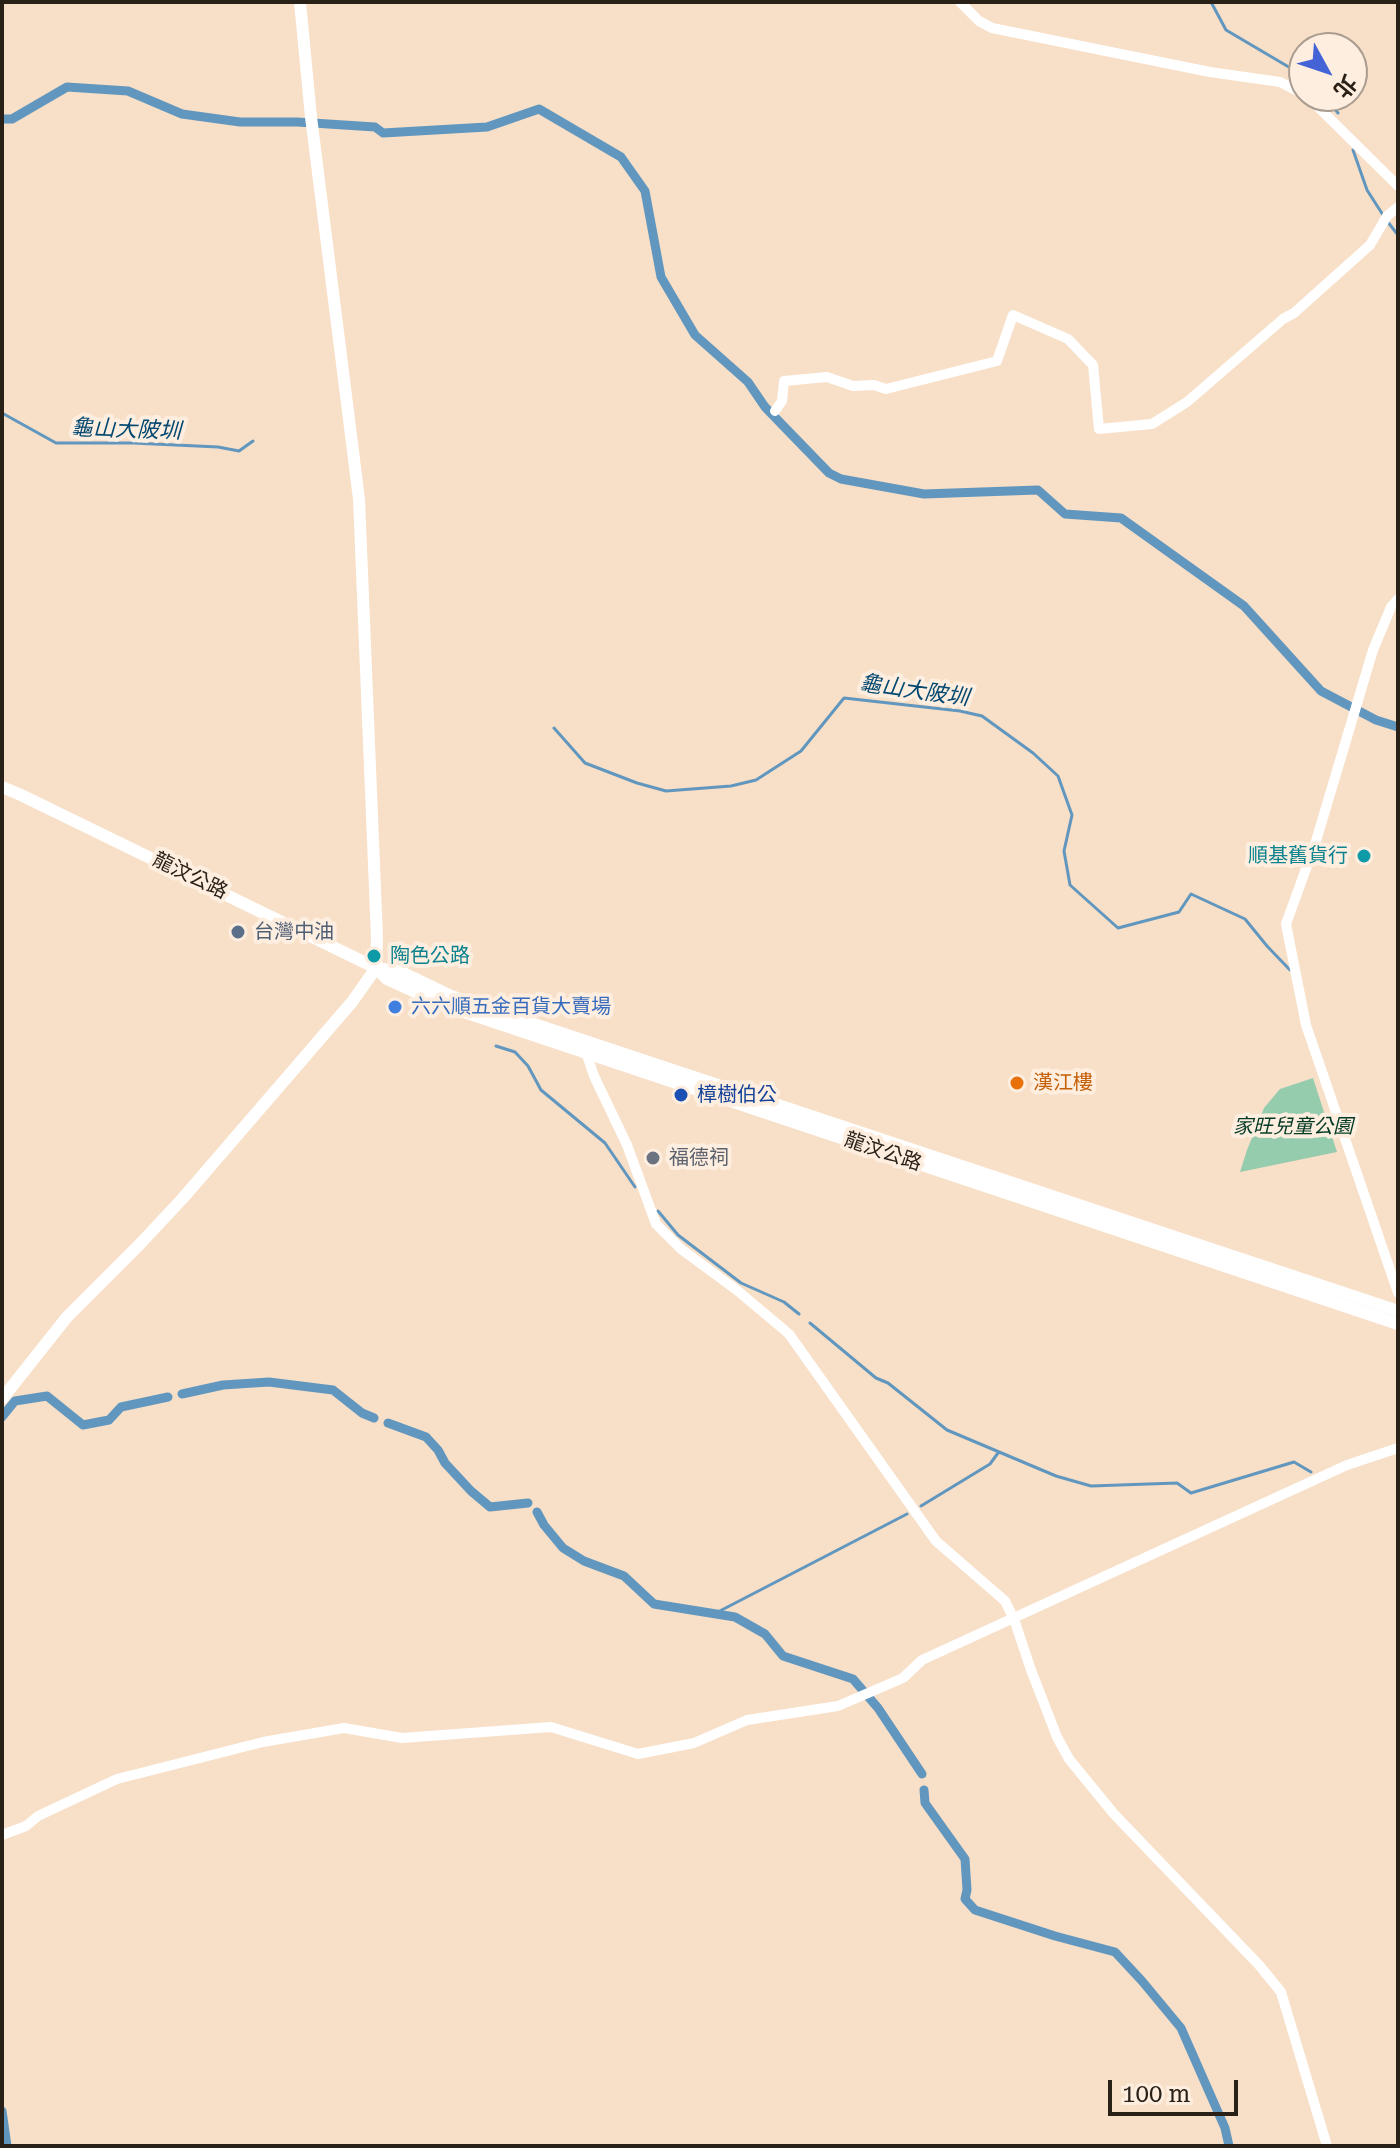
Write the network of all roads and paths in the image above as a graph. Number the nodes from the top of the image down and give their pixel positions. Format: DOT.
graph roads {
  1 [pos="300,2"];
  2 [pos="960,2"];
  3 [pos="1288,86"];
  4 [pos="1322,112"];
  5 [pos="1398,186"];
  6 [pos="1398,207"];
  7 [pos="775,411"];
  8 [pos="1398,599"];
  9 [pos="2,787"];
  10 [pos="376,968"];
  11 [pos="589,1048"];
  12 [pos="1166,1239"];
  13 [pos="1398,1293"];
  14 [pos="1398,1311"];
  15 [pos="1398,1324"];
  16 [pos="2,1399"];
  17 [pos="1398,1448"];
  18 [pos="1014,1619"];
  19 [pos="2,1835"];
  20 [pos="1327,2146"];
  1 -- 10 [label="main road"];
  2 -- 3 [label="street"];
  4 -- 5 [label="street"];
  6 -- 7 [label="street"];
  8 -- 13 [label="street"];
  9 -- 10 [label="main road, 龍汶公路"];
  10 -- 11 [label="main road, 龍汶公路"];
  10 -- 16 [label="main road"];
  11 -- 12 [label="main road, 龍汶公路"];
  11 -- 18 [label="street"];
  12 -- 14 [label="main road, 龍汶公路"];
  12 -- 15 [label="main road, 龍汶公路"];
  17 -- 18 [label="street"];
  18 -- 19 [label="street"];
  18 -- 20 [label="street"];
}
